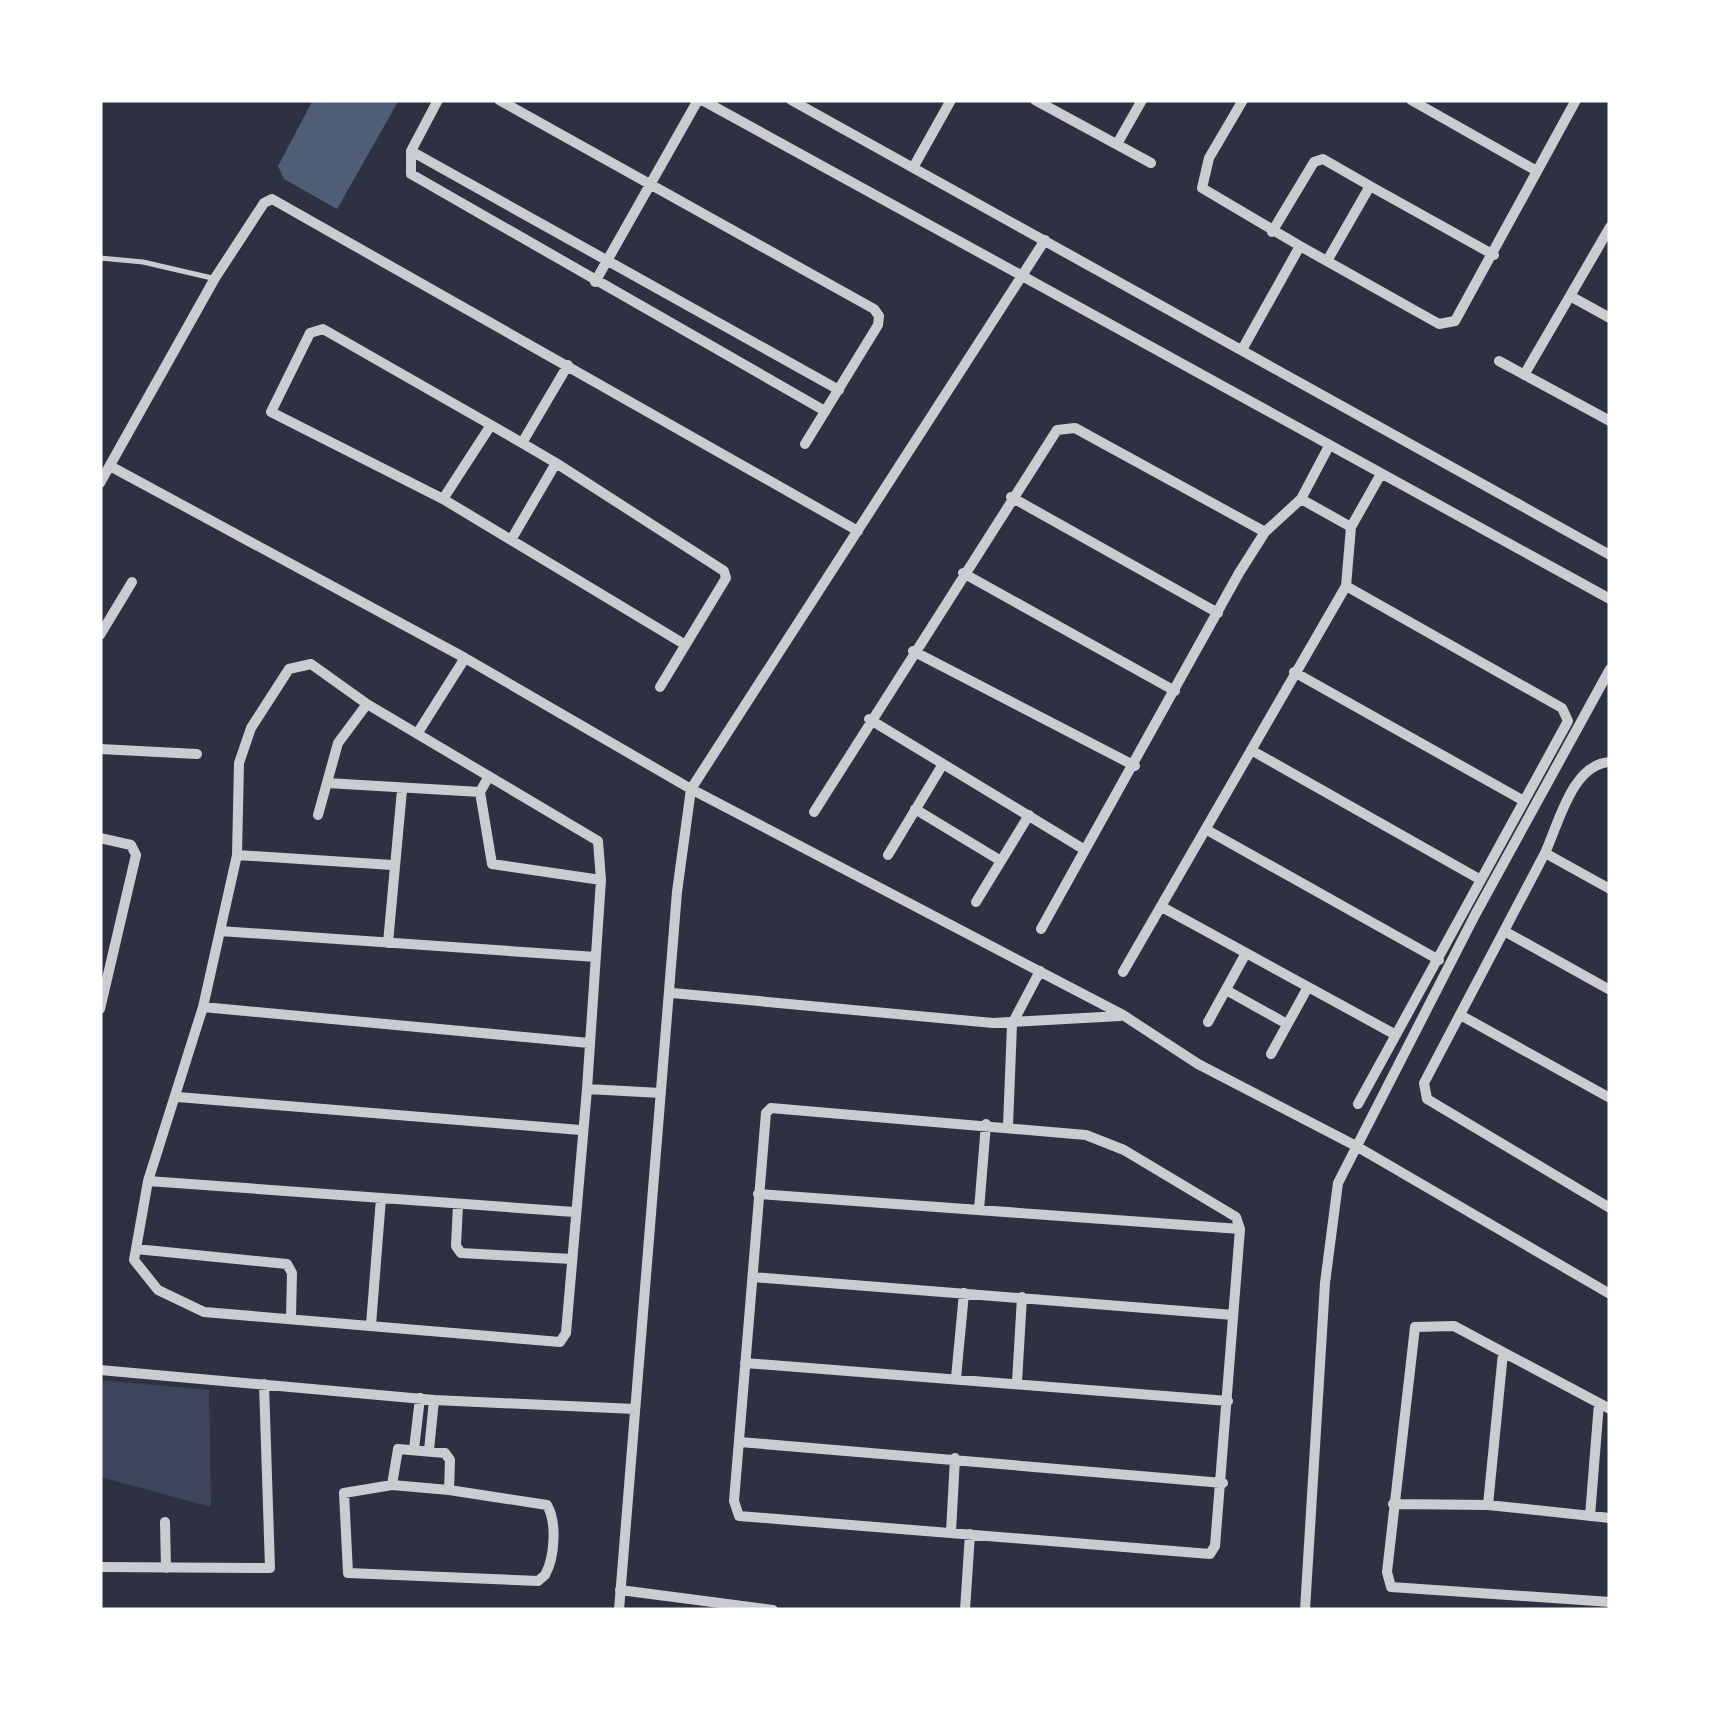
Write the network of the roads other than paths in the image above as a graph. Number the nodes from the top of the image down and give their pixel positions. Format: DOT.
graph roads {
  1 [pos="438,100"];
  2 [pos="499,100"];
  3 [pos="700,100"];
  4 [pos="791,100"];
  5 [pos="951,100"];
  6 [pos="1034,100"];
  7 [pos="1142,100"];
  8 [pos="1243,100"];
  9 [pos="1411,100"];
  10 [pos="1576,100"];
  11 [pos="1117,144"];
  12 [pos="412,151"];
  13 [pos="1151,163"];
  14 [pos="914,166"];
  15 [pos="1536,170"];
  16 [pos="650,184"];
  17 [pos="1370,186"];
  18 [pos="1610,227"];
  19 [pos="1272,232"];
  20 [pos="1045,240"];
  21 [pos="1300,246"];
  22 [pos="1494,254"];
  23 [pos="100,258"];
  24 [pos="607,260"];
  25 [pos="1326,261"];
  26 [pos="1022,275"];
  27 [pos="215,278"];
  28 [pos="595,282"];
  29 [pos="1570,296"];
  30 [pos="1610,318"];
  31 [pos="1243,348"];
  32 [pos="1499,361"];
  33 [pos="568,365"];
  34 [pos="1524,375"];
  35 [pos="839,390"];
  36 [pos="825,411"];
  37 [pos="1610,422"];
  38 [pos="491,425"];
  39 [pos="522,443"];
  40 [pos="805,444"];
  41 [pos="1329,446"];
  42 [pos="556,462"];
  43 [pos="110,466"];
  44 [pos="1381,474"];
  45 [pos="100,483"];
  46 [pos="1011,497"];
  47 [pos="1300,498"];
  48 [pos="442,499"];
  49 [pos="1351,526"];
  50 [pos="858,530"];
  51 [pos="1266,532"];
  52 [pos="511,540"];
  53 [pos="1610,555"];
  54 [pos="963,573"];
  55 [pos="132,582"];
  56 [pos="1346,586"];
  57 [pos="1610,599"];
  58 [pos="1218,612"];
  59 [pos="100,635"];
  60 [pos="684,644"];
  61 [pos="913,651"];
  62 [pos="464,658"];
  63 [pos="1610,669"];
  64 [pos="1294,672"];
  65 [pos="660,687"];
  66 [pos="1175,691"];
  67 [pos="367,704"];
  68 [pos="869,719"];
  69 [pos="417,734"];
  70 [pos="100,749"];
  71 [pos="1251,750"];
  72 [pos="197,754"];
  73 [pos="1610,762"];
  74 [pos="943,764"];
  75 [pos="1136,766"];
  76 [pos="490,776"];
  77 [pos="327,783"];
  78 [pos="692,789"];
  79 [pos="402,790"];
  80 [pos="480,792"];
  81 [pos="1524,801"];
  82 [pos="915,809"];
  83 [pos="814,812"];
  84 [pos="318,815"];
  85 [pos="1029,815"];
  86 [pos="1207,830"];
  87 [pos="100,838"];
  88 [pos="1086,850"];
  89 [pos="1545,852"];
  90 [pos="237,855"];
  91 [pos="888,855"];
  92 [pos="1001,861"];
  93 [pos="392,865"];
  94 [pos="601,880"];
  95 [pos="1481,880"];
  96 [pos="1610,889"];
  97 [pos="976,902"];
  98 [pos="1162,907"];
  99 [pos="1041,929"];
  100 [pos="220,932"];
  101 [pos="1506,932"];
  102 [pos="388,943"];
  103 [pos="1246,954"];
  104 [pos="596,956"];
  105 [pos="1439,960"];
  106 [pos="1040,970"];
  107 [pos="1123,972"];
  108 [pos="1308,987"];
  109 [pos="1226,990"];
  110 [pos="1610,990"];
  111 [pos="672,992"];
  112 [pos="203,1008"];
  113 [pos="100,1009"];
  114 [pos="1123,1015"];
  115 [pos="1462,1016"];
  116 [pos="1208,1022"];
  117 [pos="1012,1024"];
  118 [pos="1288,1024"];
  119 [pos="1396,1036"];
  120 [pos="588,1042"];
  121 [pos="1271,1054"];
  122 [pos="587,1090"];
  123 [pos="661,1093"];
  124 [pos="178,1097"];
  125 [pos="1610,1098"];
  126 [pos="1358,1104"];
  127 [pos="986,1124"];
  128 [pos="1008,1126"];
  129 [pos="580,1130"];
  130 [pos="1356,1146"];
  131 [pos="148,1181"];
  132 [pos="758,1194"];
  133 [pos="381,1198"];
  134 [pos="458,1204"];
  135 [pos="1610,1208"];
  136 [pos="979,1210"];
  137 [pos="574,1212"];
  138 [pos="1240,1230"];
  139 [pos="136,1249"];
  140 [pos="572,1259"];
  141 [pos="753,1277"];
  142 [pos="964,1293"];
  143 [pos="1610,1294"];
  144 [pos="1022,1296"];
  145 [pos="1234,1315"];
  146 [pos="290,1317"];
  147 [pos="371,1326"];
  148 [pos="1503,1353"];
  149 [pos="746,1363"];
  150 [pos="100,1370"];
  151 [pos="956,1378"];
  152 [pos="1017,1382"];
  153 [pos="264,1384"];
  154 [pos="420,1398"];
  155 [pos="434,1400"];
  156 [pos="1228,1400"];
  157 [pos="1599,1403"];
  158 [pos="634,1409"];
  159 [pos="1610,1409"];
  160 [pos="740,1442"];
  161 [pos="414,1449"];
  162 [pos="429,1450"];
  163 [pos="955,1458"];
  164 [pos="1224,1484"];
  165 [pos="392,1485"];
  166 [pos="449,1490"];
  167 [pos="1394,1504"];
  168 [pos="1488,1506"];
  169 [pos="1590,1516"];
  170 [pos="1610,1518"];
  171 [pos="165,1522"];
  172 [pos="950,1532"];
  173 [pos="970,1534"];
  174 [pos="100,1567"];
  175 [pos="166,1568"];
  176 [pos="620,1590"];
  177 [pos="1610,1602"];
  178 [pos="734,1608"];
  179 [pos="618,1610"];
  180 [pos="773,1610"];
  181 [pos="966,1610"];
  182 [pos="1305,1610"];
  1 -- 12 [label="street"];
  2 -- 16 [label="street"];
  3 -- 16 [label="street"];
  3 -- 26 [label="street"];
  4 -- 14 [label="street"];
  5 -- 14 [label="street"];
  6 -- 11 [label="street"];
  7 -- 11 [label="street"];
  8 -- 19 [label="street"];
  9 -- 15 [label="street"];
  10 -- 15 [label="street"];
  11 -- 13 [label="street"];
  12 -- 24 [label="street"];
  12 -- 28 [label="street"];
  14 -- 20 [label="street"];
  15 -- 22 [label="street"];
  16 -- 24 [label="street"];
  16 -- 35 [label="street"];
  17 -- 19 [label="street"];
  17 -- 22 [label="street"];
  17 -- 25 [label="street"];
  18 -- 29 [label="street"];
  19 -- 21 [label="street"];
  20 -- 26 [label="street"];
  20 -- 31 [label="street"];
  21 -- 25 [label="street"];
  21 -- 31 [label="street"];
  22 -- 25 [label="street"];
  23 -- 27 [label="lane"];
  24 -- 28 [label="street"];
  24 -- 35 [label="street"];
  26 -- 41 [label="street"];
  26 -- 50 [label="street"];
  27 -- 33 [label="street"];
  27 -- 43 [label="street"];
  28 -- 36 [label="street"];
  29 -- 30 [label="street"];
  29 -- 34 [label="street"];
  31 -- 53 [label="street"];
  32 -- 34 [label="street"];
  33 -- 39 [label="street"];
  33 -- 50 [label="street"];
  34 -- 37 [label="street"];
  35 -- 36 [label="street"];
  36 -- 40 [label="street"];
  38 -- 39 [label="street"];
  38 -- 48 [label="street"];
  38 -- 48 [label="street"];
  39 -- 42 [label="street"];
  41 -- 44 [label="street"];
  41 -- 47 [label="street"];
  42 -- 52 [label="street"];
  42 -- 60 [label="street"];
  43 -- 45 [label="street"];
  43 -- 62 [label="street"];
  44 -- 49 [label="street"];
  44 -- 57 [label="street"];
  46 -- 51 [label="street"];
  46 -- 54 [label="street"];
  46 -- 58 [label="street"];
  47 -- 49 [label="street"];
  47 -- 51 [label="street"];
  48 -- 52 [label="street"];
  49 -- 56 [label="street"];
  50 -- 78 [label="street"];
  51 -- 58 [label="street"];
  52 -- 60 [label="street"];
  54 -- 61 [label="street"];
  54 -- 66 [label="street"];
  55 -- 59 [label="street"];
  56 -- 64 [label="street"];
  56 -- 81 [label="street"];
  58 -- 66 [label="street"];
  60 -- 65 [label="street"];
  61 -- 68 [label="street"];
  61 -- 75 [label="street"];
  62 -- 69 [label="street"];
  62 -- 78 [label="street"];
  63 -- 130 [label="street"];
  64 -- 71 [label="street"];
  64 -- 81 [label="street"];
  66 -- 75 [label="street"];
  67 -- 69 [label="street"];
  67 -- 77 [label="street"];
  67 -- 90 [label="street"];
  68 -- 74 [label="street"];
  68 -- 83 [label="street"];
  69 -- 76 [label="street"];
  70 -- 72 [label="street"];
  71 -- 86 [label="street"];
  71 -- 95 [label="street"];
  73 -- 89 [label="street"];
  74 -- 82 [label="street"];
  74 -- 85 [label="street"];
  75 -- 88 [label="street"];
  76 -- 80 [label="street"];
  76 -- 94 [label="street"];
  77 -- 79 [label="street"];
  77 -- 84 [label="street"];
  78 -- 106 [label="street"];
  78 -- 111 [label="street"];
  79 -- 80 [label="street"];
  79 -- 93 [label="street"];
  80 -- 94 [label="street"];
  81 -- 95 [label="street"];
  82 -- 91 [label="street"];
  82 -- 92 [label="street"];
  85 -- 88 [label="street"];
  85 -- 92 [label="street"];
  86 -- 98 [label="street"];
  86 -- 105 [label="street"];
  87 -- 113 [label="street"];
  88 -- 99 [label="street"];
  89 -- 96 [label="street"];
  89 -- 101 [label="street"];
  90 -- 93 [label="street"];
  90 -- 100 [label="street"];
  92 -- 97 [label="street"];
  93 -- 102 [label="street"];
  94 -- 104 [label="street"];
  95 -- 105 [label="street"];
  98 -- 103 [label="street"];
  98 -- 107 [label="street"];
  100 -- 102 [label="street"];
  100 -- 112 [label="street"];
  101 -- 110 [label="street"];
  101 -- 115 [label="street"];
  102 -- 104 [label="street"];
  103 -- 108 [label="street"];
  103 -- 109 [label="street"];
  104 -- 120 [label="street"];
  105 -- 119 [label="street"];
  106 -- 114 [label="street"];
  106 -- 117 [label="street"];
  108 -- 118 [label="street"];
  108 -- 119 [label="street"];
  109 -- 116 [label="street"];
  109 -- 118 [label="street"];
  111 -- 117 [label="street"];
  111 -- 123 [label="street"];
  112 -- 120 [label="street"];
  112 -- 124 [label="street"];
  114 -- 117 [label="street"];
  114 -- 130 [label="street"];
  115 -- 125 [label="street"];
  115 -- 135 [label="street"];
  117 -- 128 [label="street"];
  118 -- 121 [label="street"];
  119 -- 126 [label="street"];
  120 -- 122 [label="street"];
  122 -- 123 [label="street"];
  122 -- 129 [label="street"];
  123 -- 158 [label="street"];
  124 -- 129 [label="street"];
  124 -- 131 [label="street"];
  127 -- 128 [label="street"];
  127 -- 132 [label="street"];
  127 -- 136 [label="street"];
  128 -- 138 [label="street"];
  129 -- 137 [label="street"];
  130 -- 143 [label="street"];
  130 -- 182 [label="street"];
  131 -- 133 [label="street"];
  131 -- 139 [label="street"];
  132 -- 136 [label="street"];
  132 -- 141 [label="street"];
  133 -- 134 [label="street"];
  133 -- 147 [label="street"];
  134 -- 137 [label="street"];
  134 -- 140 [label="street"];
  136 -- 138 [label="street"];
  137 -- 140 [label="street"];
  138 -- 145 [label="street"];
  139 -- 146 [label="street"];
  139 -- 146 [label="street"];
  140 -- 147 [label="street"];
  141 -- 142 [label="street"];
  141 -- 149 [label="street"];
  142 -- 144 [label="street"];
  142 -- 151 [label="street"];
  144 -- 145 [label="street"];
  144 -- 152 [label="street"];
  145 -- 156 [label="street"];
  146 -- 147 [label="street"];
  148 -- 157 [label="street"];
  148 -- 167 [label="street"];
  148 -- 168 [label="street"];
  149 -- 151 [label="street"];
  149 -- 160 [label="street"];
  150 -- 153 [label="street"];
  151 -- 152 [label="street"];
  152 -- 156 [label="street"];
  153 -- 154 [label="street"];
  153 -- 175 [label="street"];
  154 -- 155 [label="street"];
  154 -- 161 [label="street"];
  155 -- 158 [label="street"];
  155 -- 162 [label="street"];
  156 -- 164 [label="street"];
  157 -- 159 [label="street"];
  157 -- 169 [label="street"];
  158 -- 176 [label="street"];
  160 -- 163 [label="street"];
  160 -- 172 [label="street"];
  161 -- 162 [label="street"];
  161 -- 165 [label="street"];
  162 -- 166 [label="street"];
  163 -- 164 [label="street"];
  163 -- 172 [label="street"];
  164 -- 173 [label="street"];
  165 -- 166 [label="street"];
  165 -- 166 [label="street"];
  167 -- 168 [label="street"];
  167 -- 177 [label="street"];
  168 -- 169 [label="street"];
  169 -- 170 [label="street"];
  171 -- 175 [label="street"];
  172 -- 173 [label="street"];
  173 -- 181 [label="street"];
  174 -- 175 [label="street"];
  176 -- 178 [label="street"];
  176 -- 179 [label="street"];
  178 -- 180 [label="street"];
}
